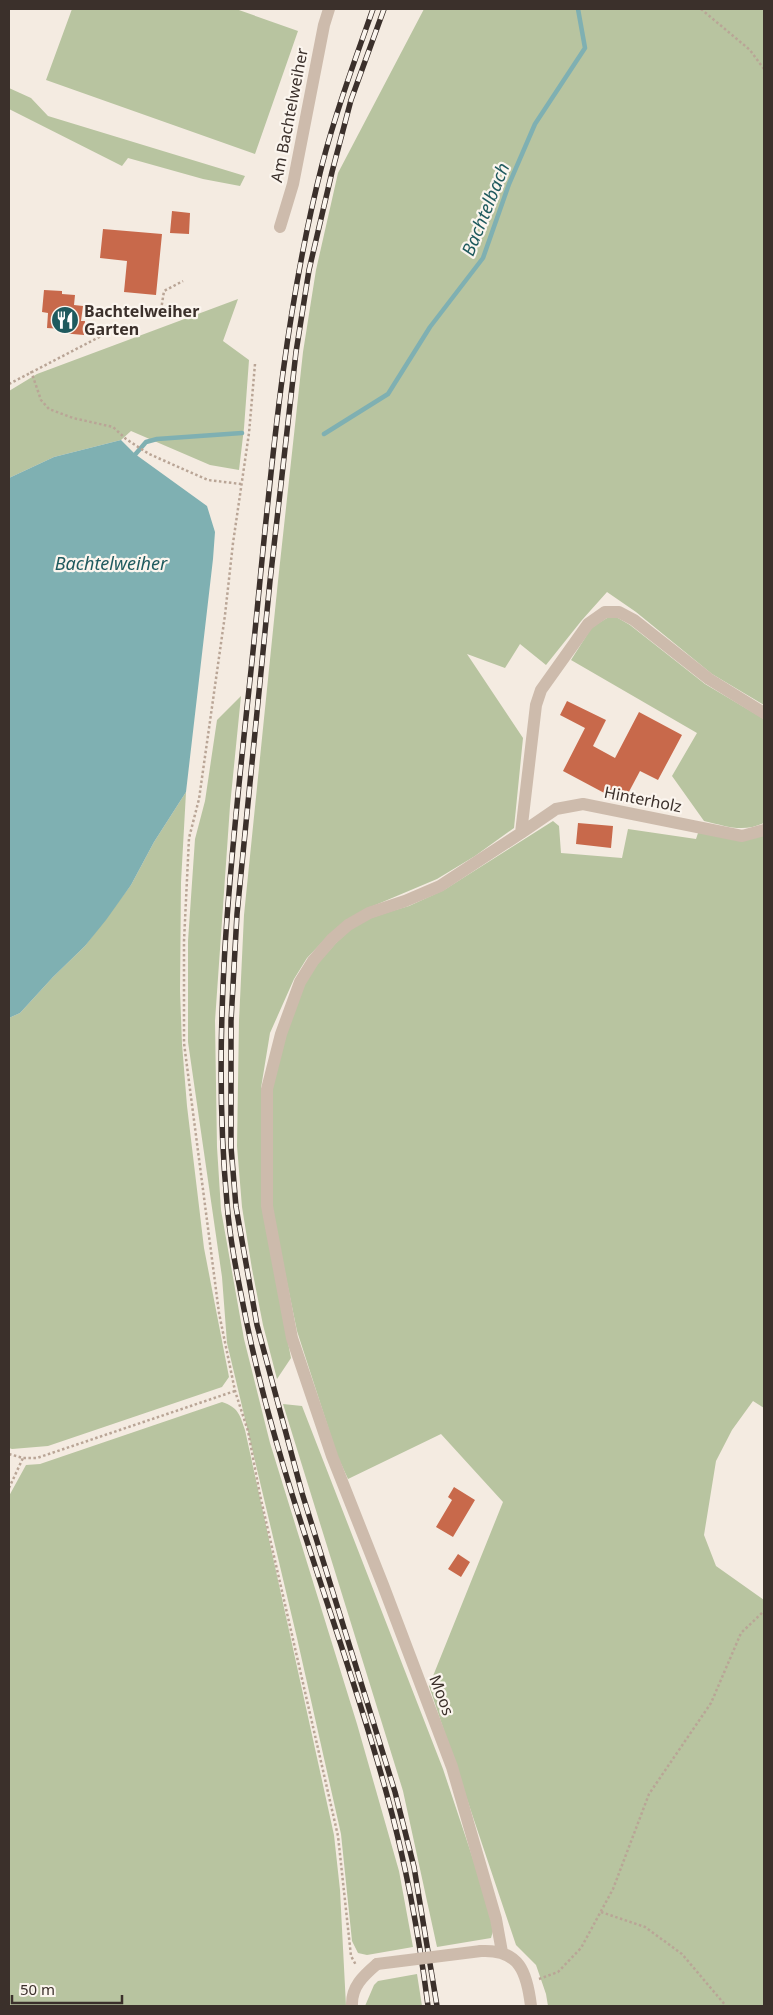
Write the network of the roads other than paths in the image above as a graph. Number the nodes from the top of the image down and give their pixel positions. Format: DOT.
graph roads {
  1 [pos="329,9"];
  2 [pos="280,227"];
  3 [pos="764,713"];
  4 [pos="764,830"];
  5 [pos="521,833"];
  6 [pos="332,1456"];
  7 [pos="502,1952"];
  8 [pos="352,2006"];
  9 [pos="531,2006"];
  1 -- 2 [label="street, Am Bachtelweiher"];
  3 -- 5 [label="street"];
  4 -- 5 [label="street, Hinterholz"];
  5 -- 6 [label="street, Hinterholz"];
  6 -- 7 [label="street, Moos"];
  7 -- 8 [label="street, bridge"];
  7 -- 9 [label="street"];
}
